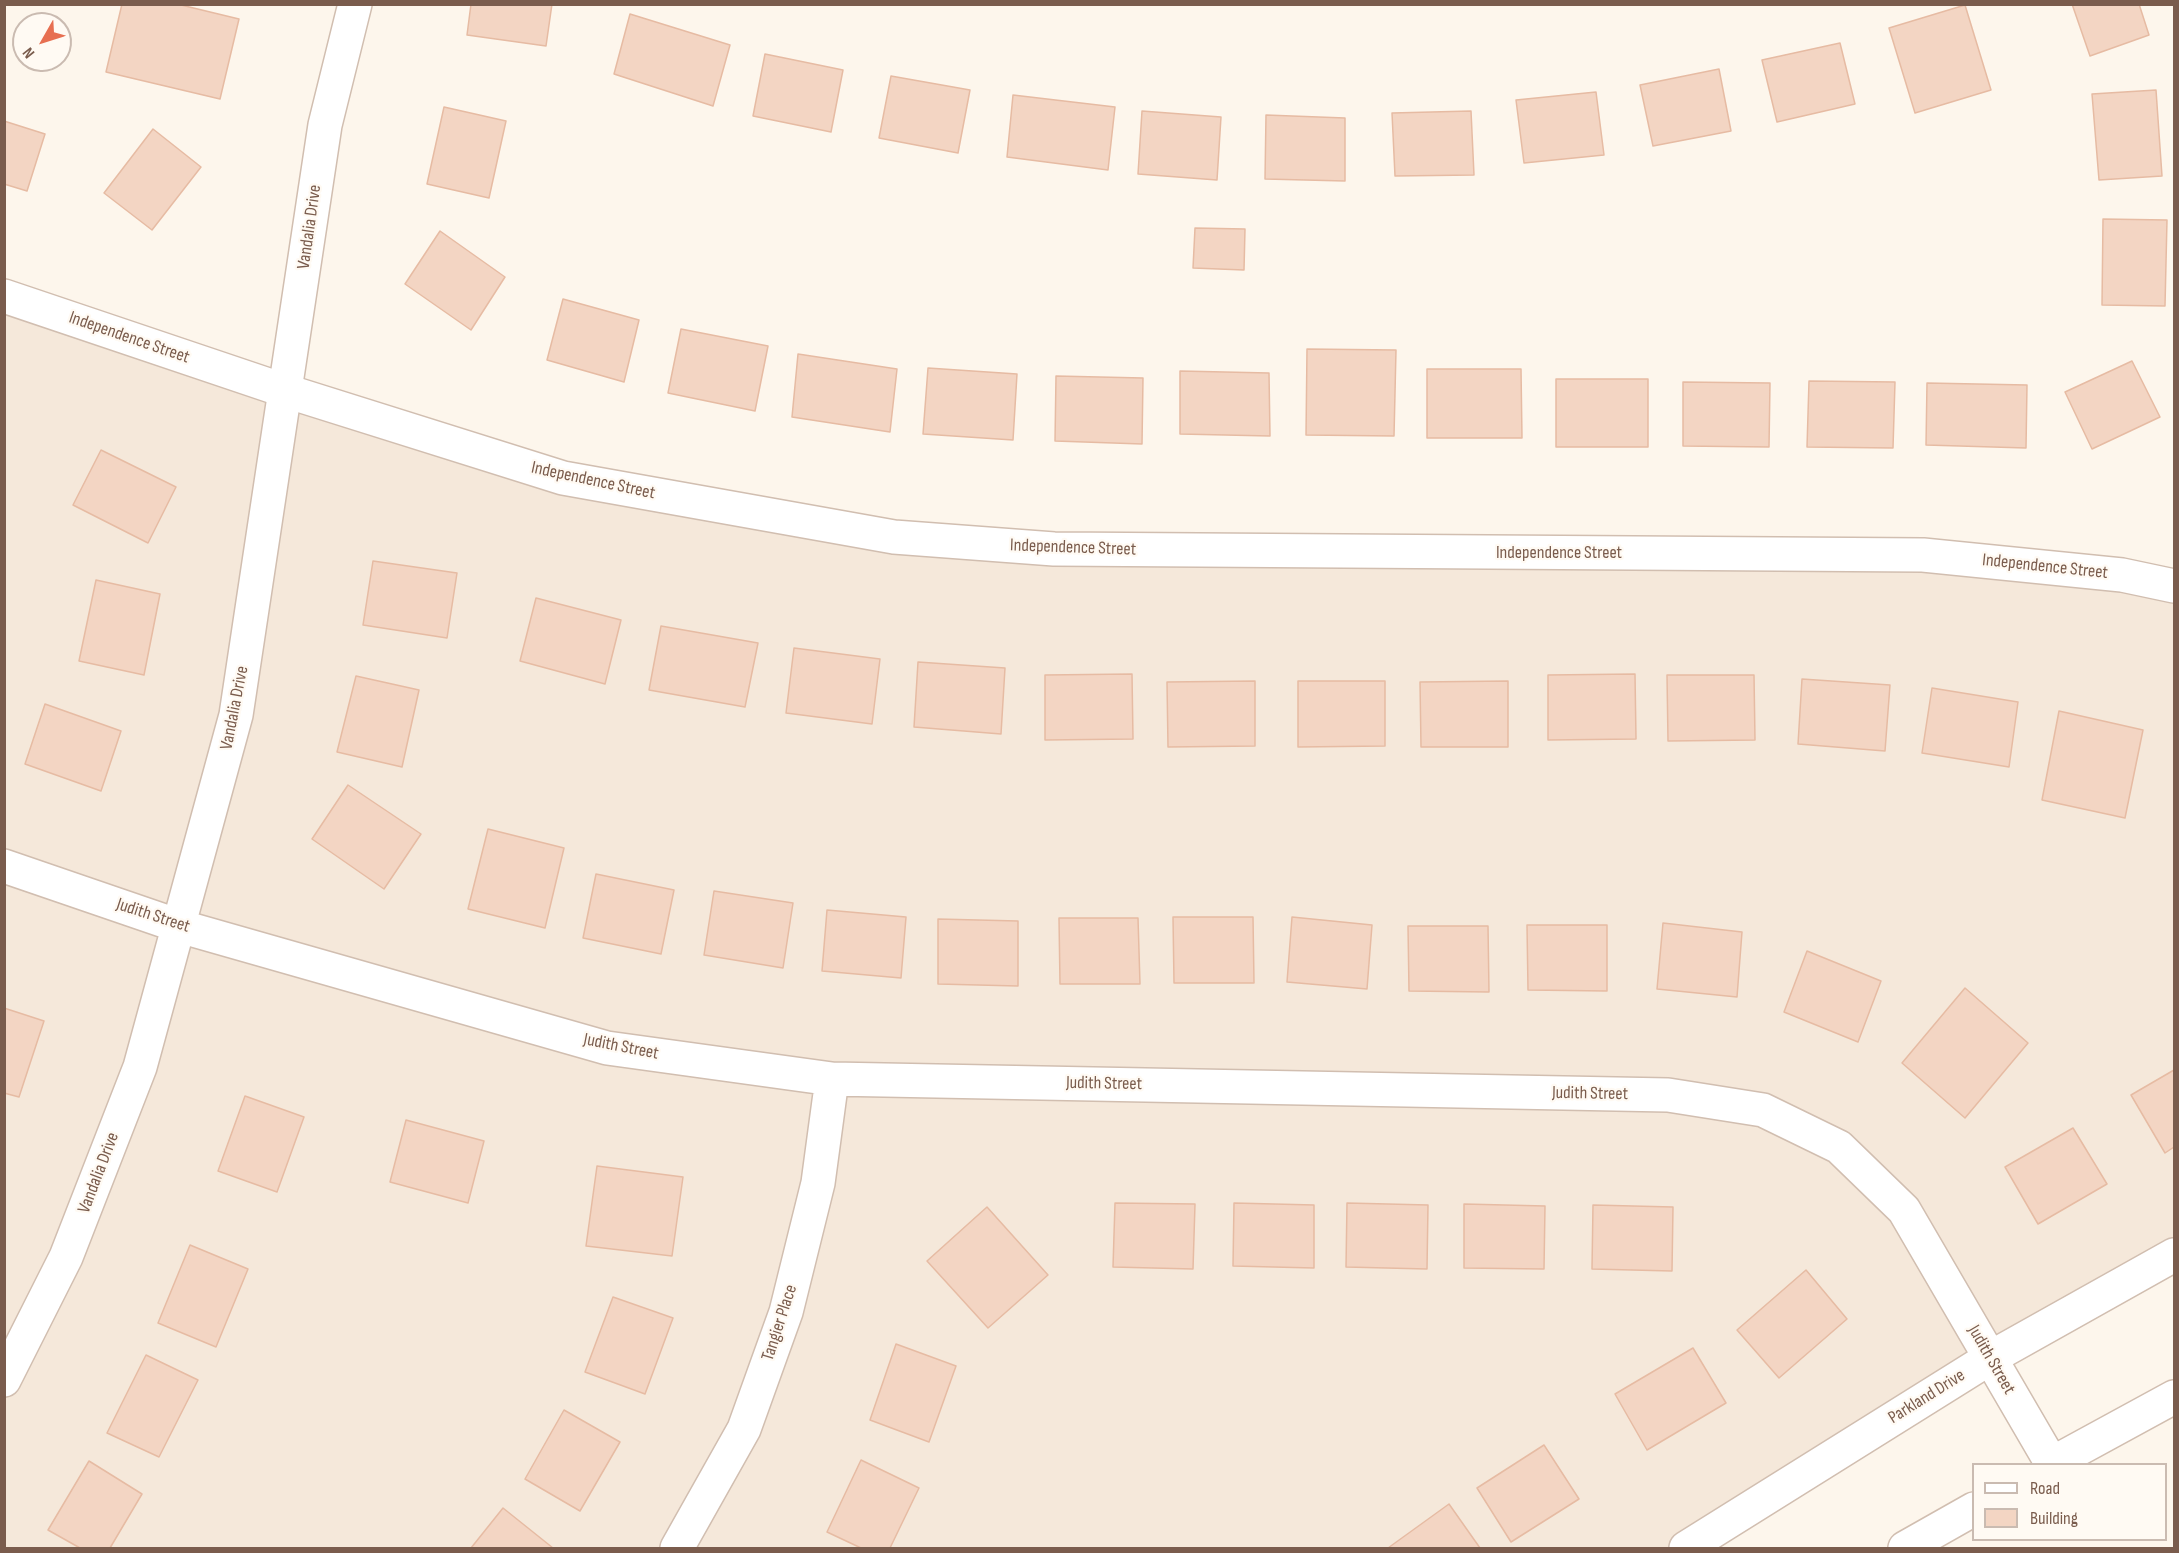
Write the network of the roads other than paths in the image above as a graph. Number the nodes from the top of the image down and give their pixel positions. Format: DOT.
graph roads {
  1 [pos="355,4"];
  2 [pos="4,296"];
  3 [pos="286,391"];
  4 [pos="2175,586"];
  5 [pos="4,866"];
  6 [pos="179,926"];
  7 [pos="832,1079"];
  8 [pos="2175,1255"];
  9 [pos="1990,1358"];
  10 [pos="4,1380"];
  11 [pos="2175,1397"];
  12 [pos="2050,1463"];
  13 [pos="2053,1463"];
  14 [pos="1972,1510"];
  15 [pos="677,1548"];
  16 [pos="1686,1548"];
  17 [pos="1905,1548"];
  1 -- 3 [label="street, Vandalia Drive"];
  2 -- 3 [label="street, Independence Street"];
  3 -- 4 [label="street, Independence Street"];
  3 -- 6 [label="street, Vandalia Drive"];
  5 -- 6 [label="street, Judith Street"];
  6 -- 7 [label="street, Judith Street"];
  6 -- 10 [label="street, Vandalia Drive"];
  7 -- 9 [label="street, Judith Street"];
  7 -- 15 [label="street, Tangier Place"];
  8 -- 9 [label="street, Parkland Drive"];
  9 -- 12 [label="street, Judith Street"];
  9 -- 16 [label="street, Parkland Drive"];
  11 -- 13 [label="street"];
  14 -- 17 [label="street"];
}
